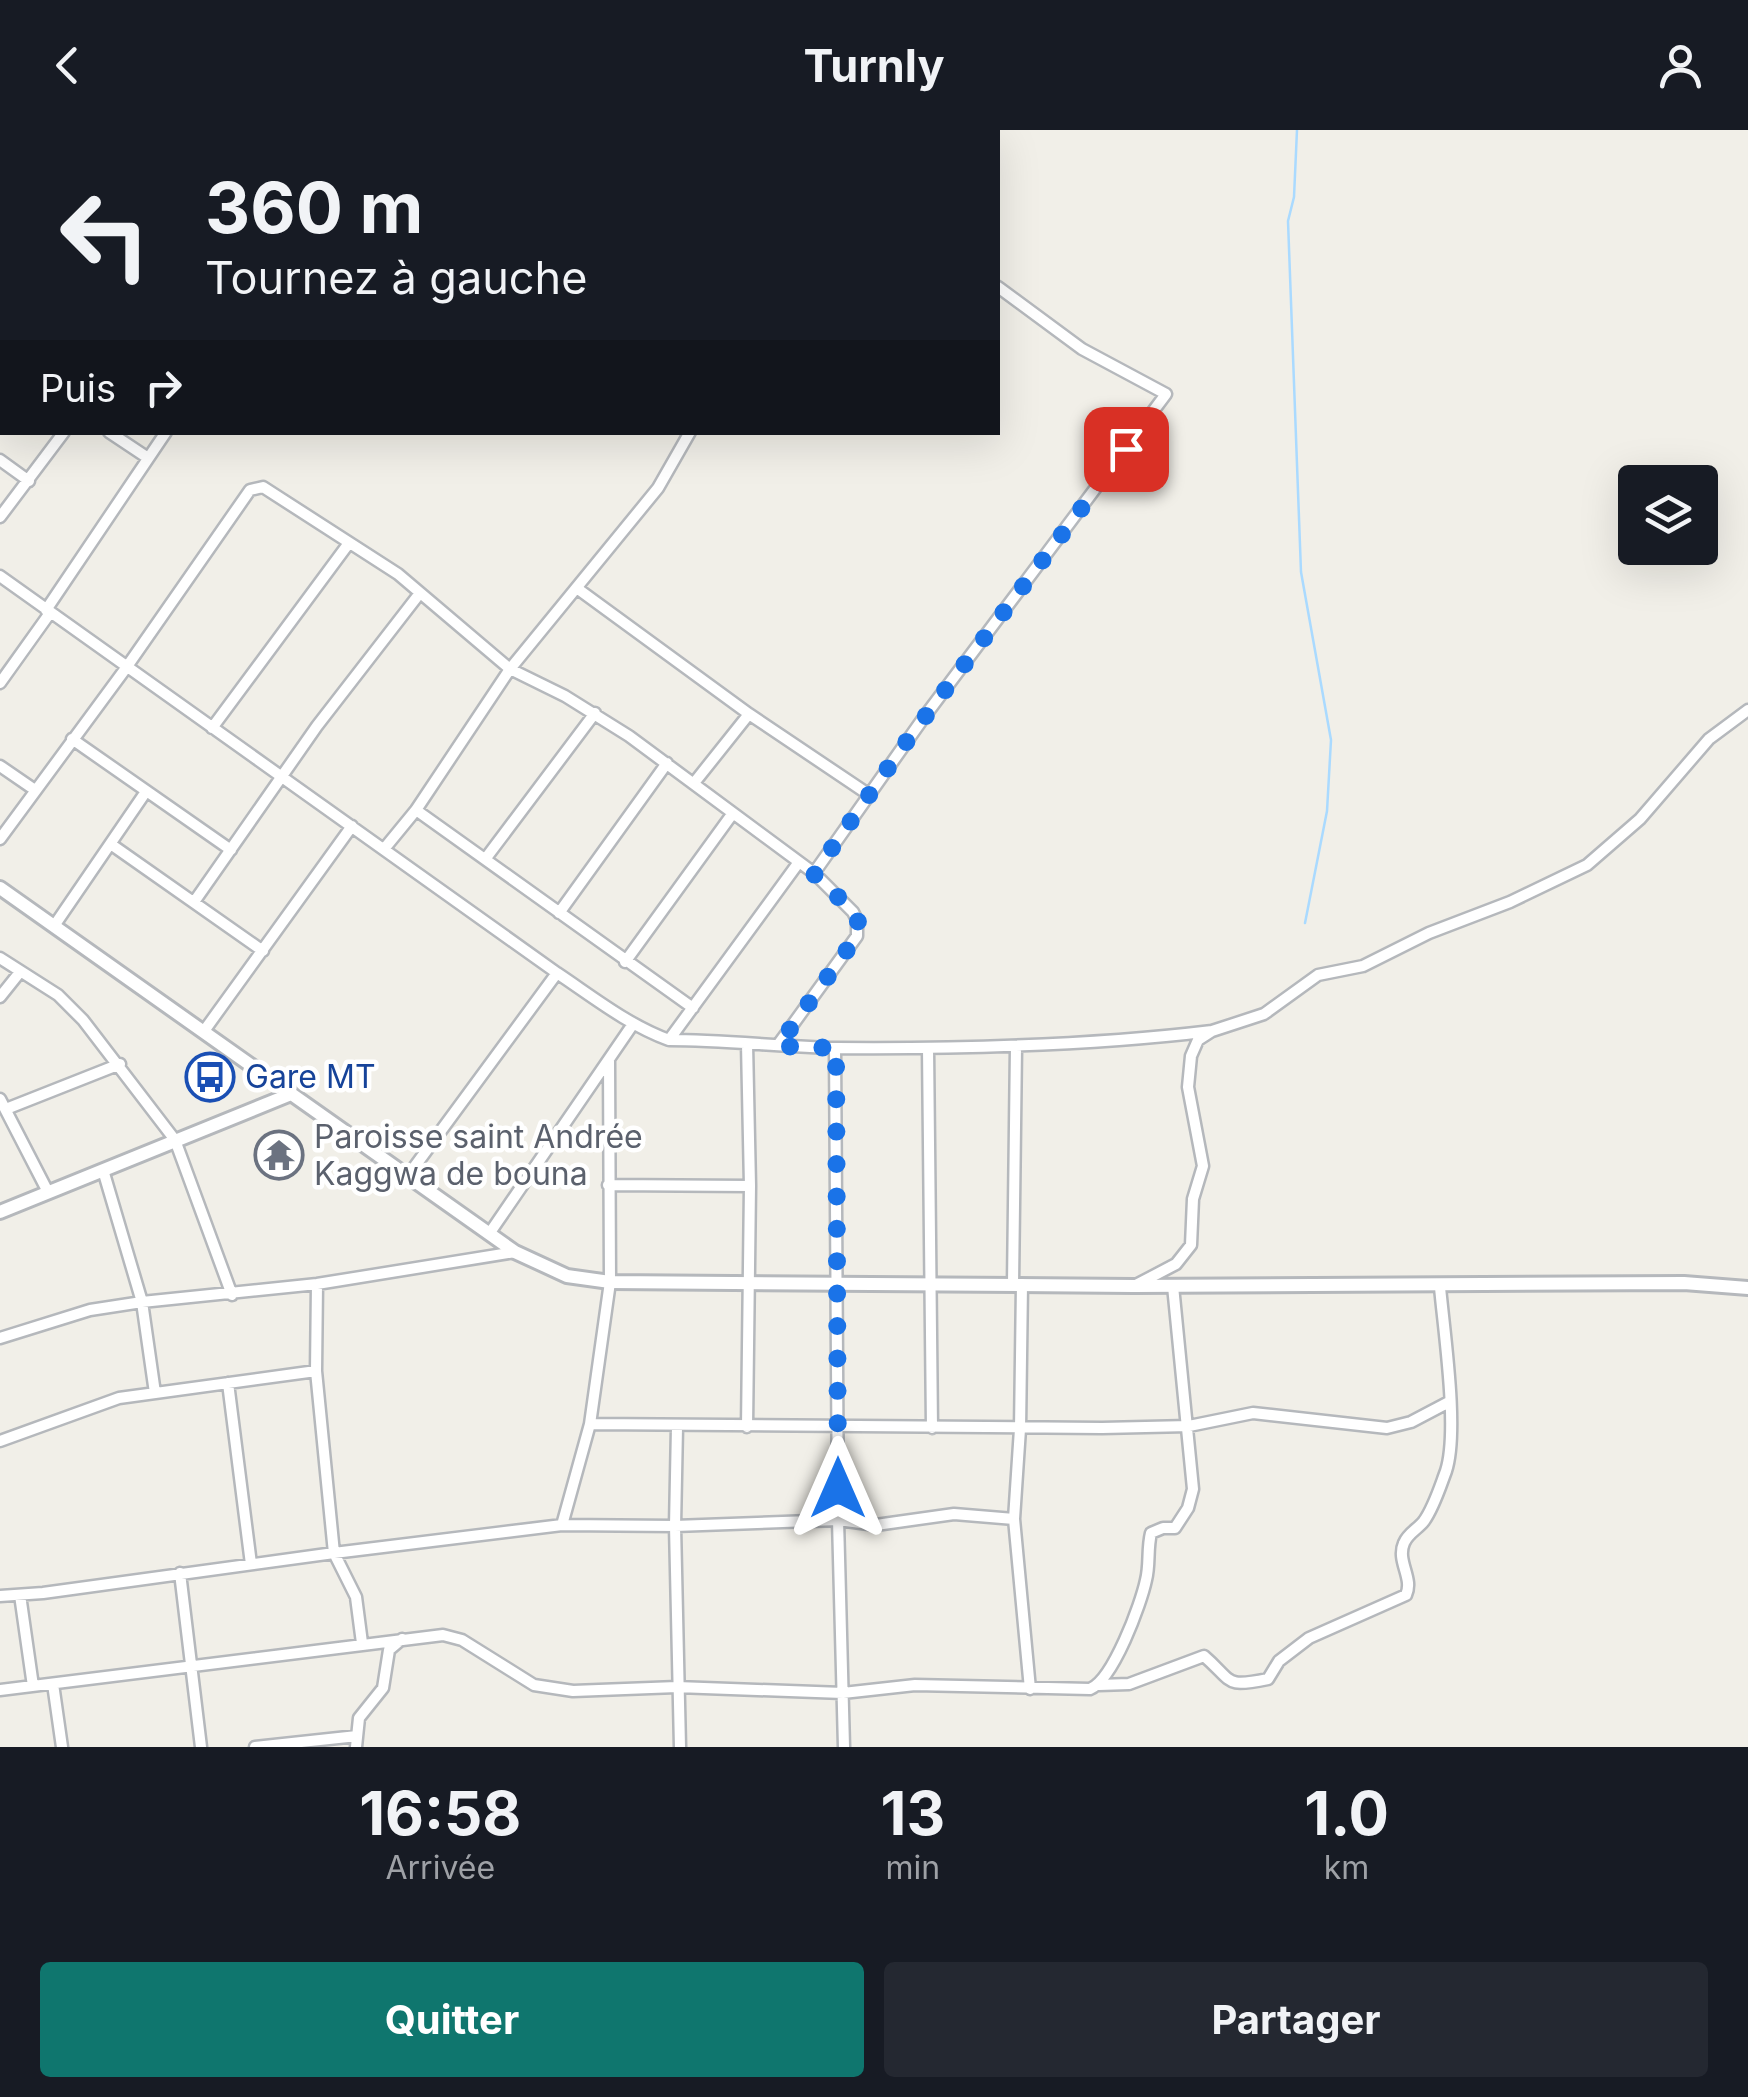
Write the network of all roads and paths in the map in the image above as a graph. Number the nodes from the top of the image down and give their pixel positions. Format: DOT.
graph roads {
  1 [pos="1000,288"];
  2 [pos="62,435"];
  3 [pos="114,435"];
  4 [pos="164,435"];
  5 [pos="688,435"];
  6 [pos="148,458"];
  7 [pos="0,460"];
  8 [pos="29,481"];
  9 [pos="0,518"];
  10 [pos="349,544"];
  11 [pos="0,576"];
  12 [pos="578,589"];
  13 [pos="420,593"];
  14 [pos="48,612"];
  15 [pos="126,668"];
  16 [pos="510,669"];
  17 [pos="0,683"];
  18 [pos="1748,710"];
  19 [pos="595,713"];
  20 [pos="748,714"];
  21 [pos="212,728"];
  22 [pos="72,739"];
  23 [pos="668,763"];
  24 [pos="0,766"];
  25 [pos="279,777"];
  26 [pos="694,784"];
  27 [pos="35,790"];
  28 [pos="145,793"];
  29 [pos="868,794"];
  30 [pos="416,810"];
  31 [pos="733,813"];
  32 [pos="352,826"];
  33 [pos="0,838"];
  34 [pos="112,845"];
  35 [pos="384,849"];
  36 [pos="230,850"];
  37 [pos="486,858"];
  38 [pos="800,862"];
  39 [pos="814,874"];
  40 [pos="0,888"];
  41 [pos="194,902"];
  42 [pos="559,913"];
  43 [pos="54,926"];
  44 [pos="263,951"];
  45 [pos="0,958"];
  46 [pos="625,962"];
  47 [pos="20,972"];
  48 [pos="557,973"];
  49 [pos="0,997"];
  50 [pos="692,1008"];
  51 [pos="633,1024"];
  52 [pos="204,1032"];
  53 [pos="1212,1032"];
  54 [pos="669,1040"];
  55 [pos="747,1044"];
  56 [pos="778,1046"];
  57 [pos="1016,1047"];
  58 [pos="836,1048"];
  59 [pos="928,1048"];
  60 [pos="609,1061"];
  61 [pos="120,1064"];
  62 [pos="290,1094"];
  63 [pos="3,1104"];
  64 [pos="176,1140"];
  65 [pos="103,1170"];
  66 [pos="407,1177"];
  67 [pos="608,1185"];
  68 [pos="750,1186"];
  69 [pos="48,1192"];
  70 [pos="0,1212"];
  71 [pos="489,1234"];
  72 [pos="514,1252"];
  73 [pos="610,1282"];
  74 [pos="838,1282"];
  75 [pos="317,1284"];
  76 [pos="748,1284"];
  77 [pos="1017,1284"];
  78 [pos="932,1285"];
  79 [pos="1134,1286"];
  80 [pos="1173,1286"];
  81 [pos="1440,1287"];
  82 [pos="1748,1288"];
  83 [pos="232,1295"];
  84 [pos="142,1302"];
  85 [pos="0,1338"];
  86 [pos="316,1371"];
  87 [pos="228,1383"];
  88 [pos="155,1393"];
  89 [pos="1449,1402"];
  90 [pos="590,1424"];
  91 [pos="838,1426"];
  92 [pos="1189,1426"];
  93 [pos="677,1427"];
  94 [pos="747,1427"];
  95 [pos="932,1428"];
  96 [pos="1020,1429"];
  97 [pos="0,1441"];
  98 [pos="1014,1519"];
  99 [pos="838,1520"];
  100 [pos="562,1526"];
  101 [pos="675,1526"];
  102 [pos="334,1553"];
  103 [pos="250,1564"];
  104 [pos="180,1573"];
  105 [pos="20,1595"];
  106 [pos="0,1596"];
  107 [pos="402,1638"];
  108 [pos="362,1643"];
  109 [pos="191,1667"];
  110 [pos="53,1684"];
  111 [pos="34,1686"];
  112 [pos="1099,1686"];
  113 [pos="678,1687"];
  114 [pos="1030,1689"];
  115 [pos="0,1690"];
  116 [pos="843,1693"];
  117 [pos="356,1742"];
  118 [pos="62,1747"];
  119 [pos="201,1747"];
  120 [pos="255,1747"];
  121 [pos="680,1747"];
  122 [pos="844,1747"];
  1 -- 29 [label="street"];
  2 -- 8 [label="street"];
  3 -- 6 [label="street"];
  4 -- 6 [label="street"];
  5 -- 12 [label="street"];
  6 -- 14 [label="street"];
  7 -- 8 [label="street"];
  8 -- 9 [label="street"];
  10 -- 13 [label="street"];
  10 -- 15 [label="street"];
  10 -- 21 [label="street"];
  11 -- 14 [label="street"];
  12 -- 16 [label="street"];
  12 -- 20 [label="street"];
  13 -- 16 [label="street"];
  13 -- 25 [label="street"];
  14 -- 15 [label="street"];
  14 -- 17 [label="street"];
  15 -- 21 [label="street"];
  15 -- 22 [label="street"];
  16 -- 19 [label="street"];
  16 -- 30 [label="street"];
  18 -- 53 [label="street"];
  19 -- 23 [label="street"];
  19 -- 37 [label="street"];
  20 -- 26 [label="street"];
  20 -- 29 [label="street"];
  21 -- 25 [label="street"];
  22 -- 27 [label="street"];
  22 -- 28 [label="street"];
  23 -- 26 [label="street"];
  23 -- 42 [label="street"];
  24 -- 27 [label="street"];
  25 -- 32 [label="street"];
  25 -- 36 [label="street"];
  26 -- 31 [label="street"];
  27 -- 33 [label="street"];
  28 -- 34 [label="street"];
  28 -- 36 [label="street"];
  29 -- 39 [label="street"];
  30 -- 35 [label="street"];
  30 -- 37 [label="street"];
  31 -- 38 [label="street"];
  31 -- 46 [label="street"];
  32 -- 35 [label="street"];
  32 -- 44 [label="street"];
  34 -- 41 [label="street"];
  34 -- 43 [label="street"];
  35 -- 48 [label="street"];
  36 -- 41 [label="street"];
  37 -- 42 [label="street"];
  38 -- 39 [label="street"];
  38 -- 50 [label="street"];
  39 -- 56 [label="street"];
  40 -- 43 [label="street"];
  41 -- 44 [label="street"];
  42 -- 46 [label="street"];
  43 -- 52 [label="street"];
  44 -- 52 [label="street"];
  45 -- 47 [label="street"];
  46 -- 50 [label="street"];
  47 -- 49 [label="street"];
  47 -- 61 [label="street"];
  48 -- 51 [label="street"];
  48 -- 66 [label="street"];
  50 -- 54 [label="street"];
  51 -- 54 [label="street"];
  51 -- 60 [label="street"];
  52 -- 62 [label="street"];
  53 -- 57 [label="street"];
  53 -- 79 [label="street"];
  54 -- 55 [label="street"];
  55 -- 56 [label="street"];
  55 -- 68 [label="street"];
  56 -- 58 [label="street"];
  57 -- 59 [label="street"];
  57 -- 77 [label="street"];
  58 -- 59 [label="street"];
  58 -- 74 [label="street"];
  59 -- 78 [label="street"];
  60 -- 67 [label="street"];
  60 -- 71 [label="street"];
  61 -- 63 [label="street"];
  61 -- 64 [label="street"];
  62 -- 64 [label="street"];
  62 -- 66 [label="street"];
  63 -- 69 [label="street"];
  64 -- 65 [label="street"];
  64 -- 83 [label="street"];
  65 -- 69 [label="street"];
  65 -- 84 [label="street"];
  66 -- 71 [label="street"];
  67 -- 68 [label="street"];
  67 -- 73 [label="street"];
  68 -- 76 [label="street"];
  69 -- 70 [label="street"];
  71 -- 72 [label="street"];
  72 -- 73 [label="street"];
  72 -- 75 [label="street"];
  73 -- 76 [label="street"];
  73 -- 90 [label="street"];
  74 -- 76 [label="street"];
  74 -- 78 [label="street"];
  74 -- 91 [label="street"];
  75 -- 83 [label="street"];
  75 -- 86 [label="street"];
  76 -- 94 [label="street"];
  77 -- 78 [label="street"];
  77 -- 79 [label="street"];
  77 -- 96 [label="street"];
  78 -- 95 [label="street"];
  79 -- 80 [label="street"];
  80 -- 81 [label="street"];
  80 -- 92 [label="street"];
  81 -- 82 [label="street"];
  81 -- 89 [label="street"];
  83 -- 84 [label="street"];
  84 -- 85 [label="street"];
  84 -- 88 [label="street"];
  86 -- 87 [label="street"];
  86 -- 102 [label="street"];
  87 -- 88 [label="street"];
  87 -- 103 [label="street"];
  88 -- 97 [label="street"];
  89 -- 92 [label="street"];
  89 -- 112 [label="street"];
  90 -- 93 [label="street"];
  90 -- 100 [label="street"];
  91 -- 94 [label="street"];
  91 -- 95 [label="street"];
  91 -- 99 [label="street"];
  92 -- 96 [label="street"];
  92 -- 112 [label="street"];
  93 -- 94 [label="street"];
  93 -- 101 [label="street"];
  95 -- 96 [label="street"];
  96 -- 98 [label="street"];
  98 -- 99 [label="street"];
  98 -- 114 [label="street"];
  99 -- 101 [label="street"];
  99 -- 116 [label="street"];
  100 -- 101 [label="street"];
  100 -- 102 [label="street"];
  101 -- 113 [label="street"];
  102 -- 103 [label="street"];
  102 -- 108 [label="street"];
  103 -- 104 [label="street"];
  104 -- 105 [label="street"];
  104 -- 109 [label="street"];
  105 -- 106 [label="street"];
  105 -- 111 [label="street"];
  107 -- 108 [label="street"];
  107 -- 113 [label="street"];
  107 -- 117 [label="street"];
  108 -- 109 [label="street"];
  109 -- 110 [label="street"];
  109 -- 119 [label="street"];
  110 -- 111 [label="street"];
  110 -- 118 [label="street"];
  111 -- 115 [label="street"];
  112 -- 114 [label="street"];
  113 -- 116 [label="street"];
  113 -- 121 [label="street"];
  114 -- 116 [label="street"];
  116 -- 122 [label="street"];
  117 -- 120 [label="street"];
}
